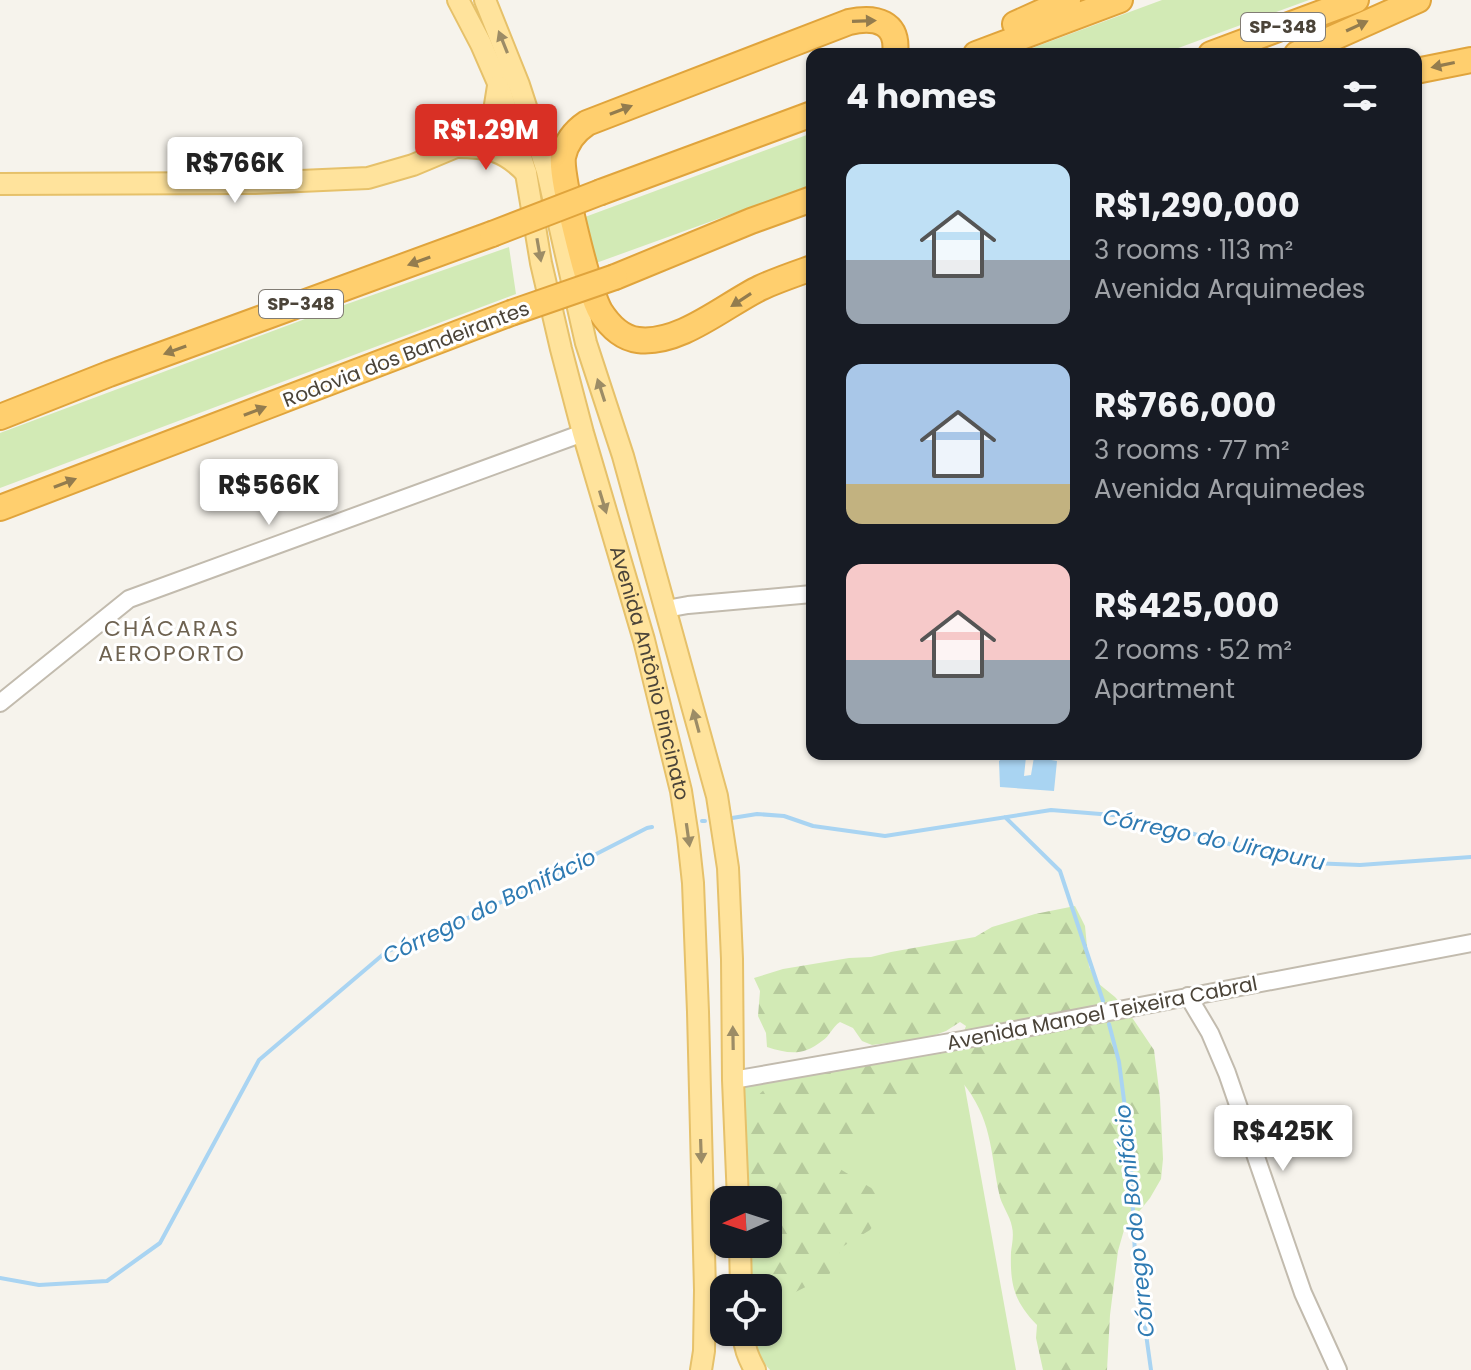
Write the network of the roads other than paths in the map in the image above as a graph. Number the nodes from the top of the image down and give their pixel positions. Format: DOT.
graph roads {
  1 [pos="458,0"];
  2 [pos="485,0"];
  3 [pos="1068,0"];
  4 [pos="1120,0"];
  5 [pos="1356,0"];
  6 [pos="1418,0"];
  7 [pos="895,48"];
  8 [pos="968,48"];
  9 [pos="992,48"];
  10 [pos="1227,48"];
  11 [pos="1310,48"];
  12 [pos="1471,60"];
  13 [pos="1422,70"];
  14 [pos="498,83"];
  15 [pos="806,103"];
  16 [pos="806,116"];
  17 [pos="456,147"];
  18 [pos="699,156"];
  19 [pos="526,173"];
  20 [pos="0,184"];
  21 [pos="806,201"];
  22 [pos="806,211"];
  23 [pos="751,221"];
  24 [pos="806,270"];
  25 [pos="0,417"];
  26 [pos="583,433"];
  27 [pos="0,508"];
  28 [pos="806,595"];
  29 [pos="666,609"];
  30 [pos="644,640"];
  31 [pos="655,681"];
  32 [pos="0,703"];
  33 [pos="709,769"];
  34 [pos="1471,943"];
  35 [pos="1188,996"];
  36 [pos="733,1080"];
  37 [pos="700,1109"];
  38 [pos="737,1186"];
  39 [pos="745,1346"];
  40 [pos="701,1370"];
  41 [pos="755,1370"];
  42 [pos="1338,1370"];
  1 -- 14 [label="main road, Avenida Antônio Pincinato"];
  29 -- 2 [label="main road, Avenida Antônio Pincinato, one-way"];
  3 -- 8 [label="highway"];
  4 -- 9 [label="highway"];
  5 -- 10 [label="highway, SP-348"];
  11 -- 6 [label="highway, one-way"];
  24 -- 7 [label="highway, one-way"];
  12 -- 13 [label="highway, one-way"];
  14 -- 17 [label="main road"];
  14 -- 19 [label="main road, Avenida Antônio Pincinato"];
  15 -- 18 [label="highway"];
  16 -- 18 [label="highway, SP-348"];
  17 -- 19 [label="main road"];
  17 -- 20 [label="main road"];
  18 -- 25 [label="highway, SP-348, one-way, bridge"];
  19 -- 26 [label="main road, Avenida Antônio Pincinato, one-way"];
  21 -- 23 [label="highway, Rodovia dos Bandeirantes"];
  22 -- 23 [label="highway"];
  27 -- 23 [label="highway, Rodovia dos Bandeirantes, one-way, bridge"];
  26 -- 30 [label="main road, Avenida Antônio Pincinato, one-way"];
  26 -- 32 [label="street"];
  28 -- 29 [label="street"];
  29 -- 30 [label="main road"];
  33 -- 29 [label="main road, Avenida Antônio Pincinato, one-way"];
  30 -- 31 [label="main road, Avenida Antônio Pincinato"];
  31 -- 33 [label="main road"];
  31 -- 37 [label="main road, Avenida Antônio Pincinato, one-way"];
  36 -- 33 [label="main road, Avenida Antônio Pincinato, one-way"];
  34 -- 35 [label="street, Avenida Manoel Teixeira Cabral"];
  35 -- 36 [label="street, Avenida Manoel Teixeira Cabral"];
  35 -- 42 [label="street"];
  36 -- 37 [label="main road"];
  36 -- 38 [label="main road, Avenida Antônio Pincinato"];
  37 -- 40 [label="main road, Avenida Antônio Pincinato, one-way"];
  39 -- 41 [label="main road"];
}
